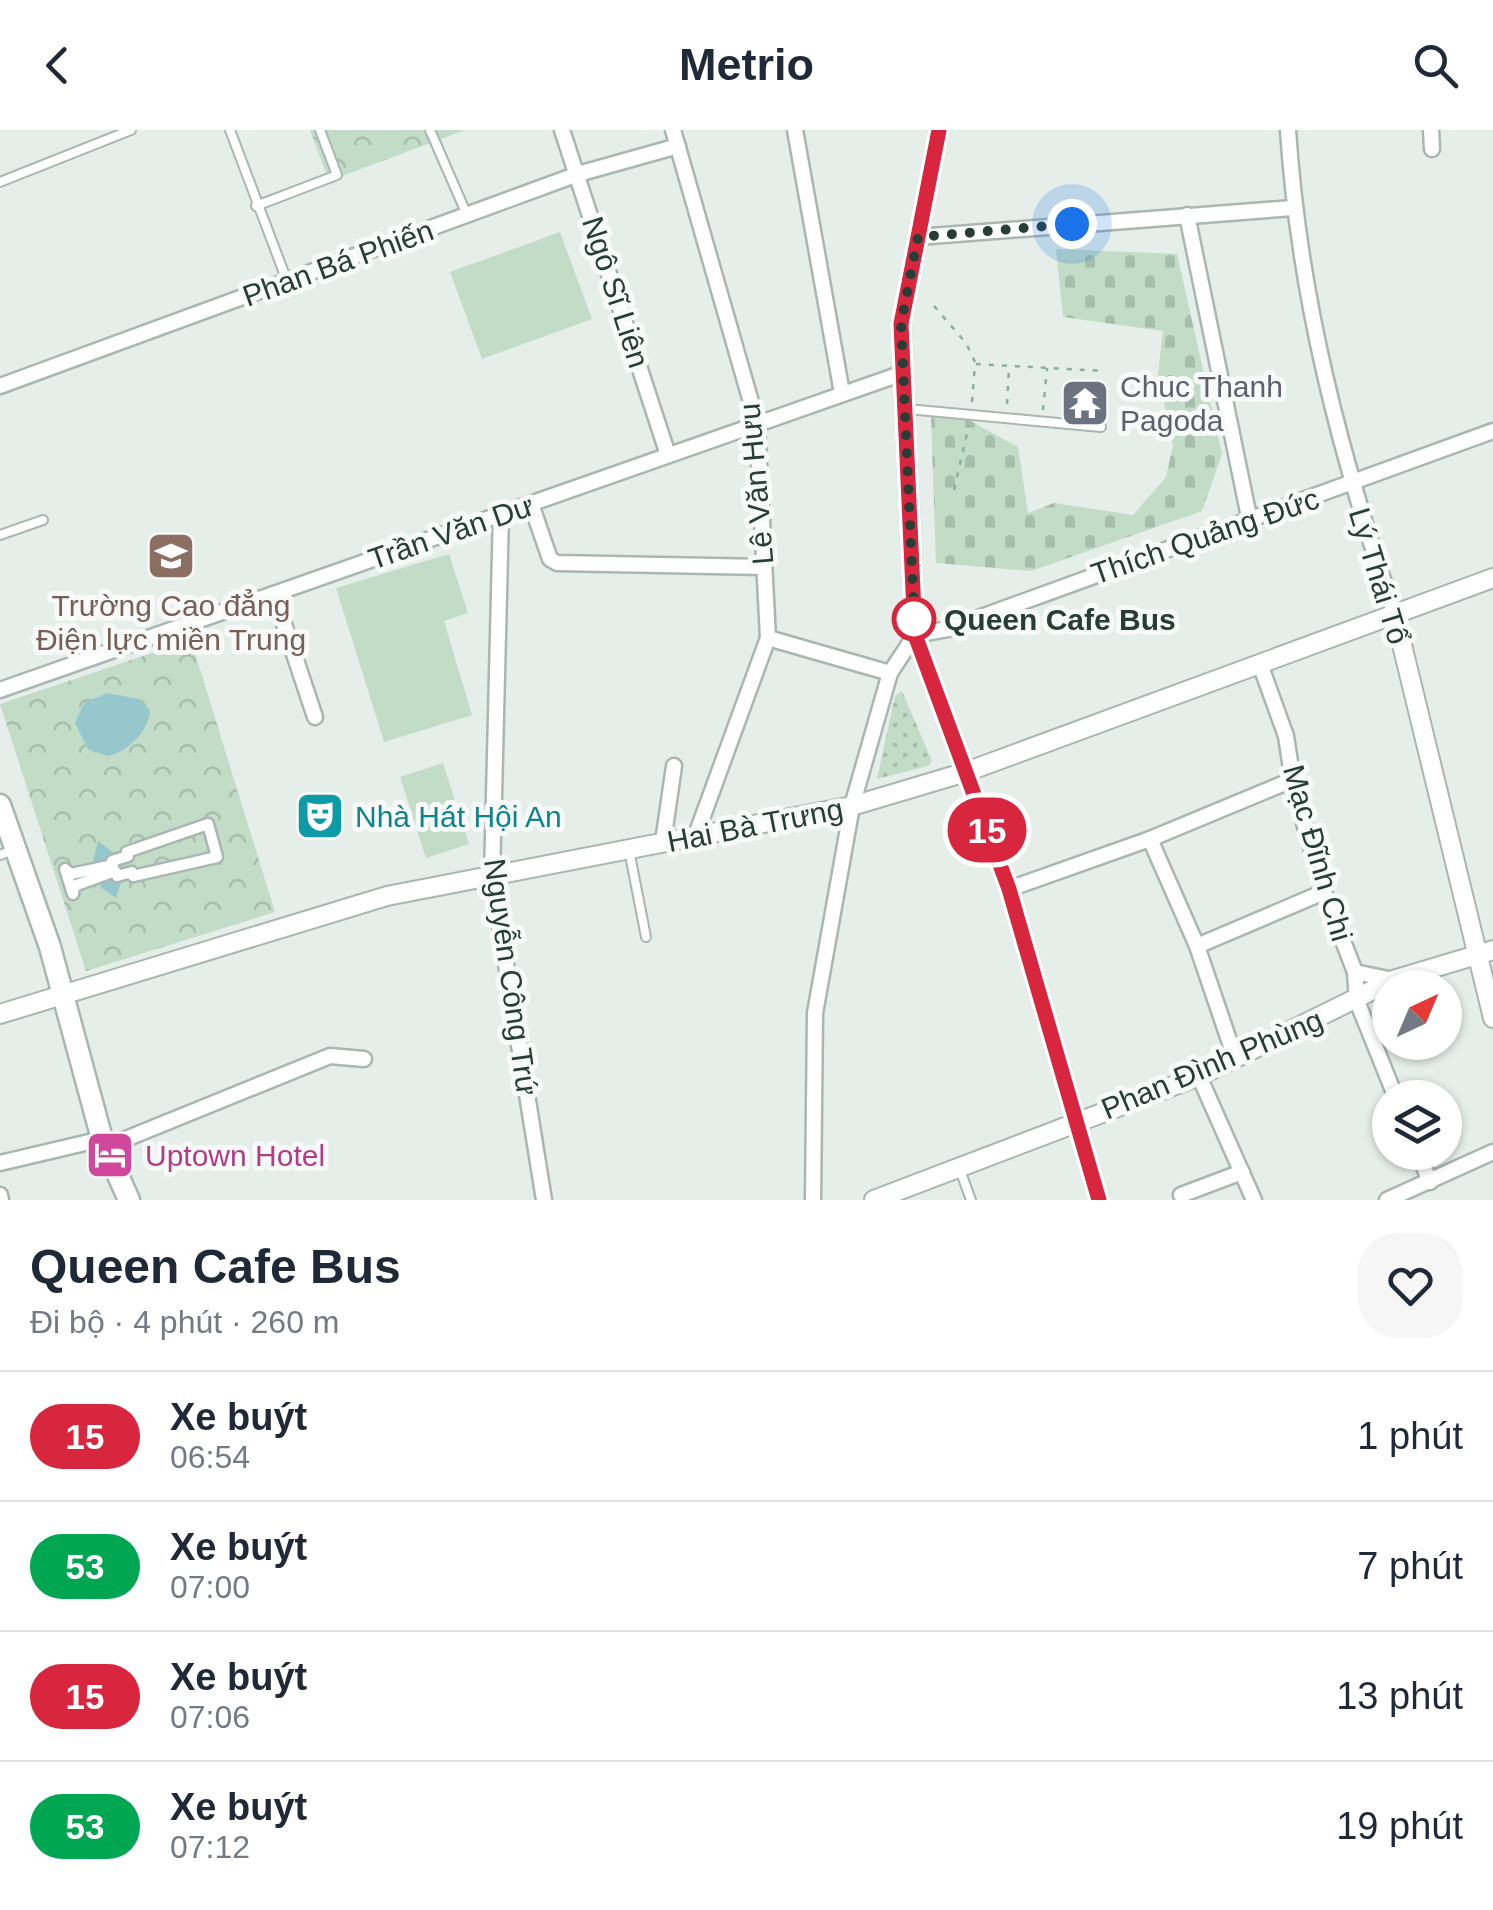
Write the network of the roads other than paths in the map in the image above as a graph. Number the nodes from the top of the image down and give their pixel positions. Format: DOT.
graph roads {
  1 [pos="131,130"];
  2 [pos="230,130"];
  3 [pos="320,130"];
  4 [pos="430,130"];
  5 [pos="562,130"];
  6 [pos="674,130"];
  7 [pos="795,130"];
  8 [pos="939,130"];
  9 [pos="1288,130"];
  10 [pos="1431,130"];
  11 [pos="678,146"];
  12 [pos="1432,149"];
  13 [pos="578,174"];
  14 [pos="0,182"];
  15 [pos="256,206"];
  16 [pos="1294,208"];
  17 [pos="466,215"];
  18 [pos="1187,215"];
  19 [pos="918,237"];
  20 [pos="287,281"];
  21 [pos="903,373"];
  22 [pos="0,386"];
  23 [pos="842,392"];
  24 [pos="903,409"];
  25 [pos="757,423"];
  26 [pos="1101,427"];
  27 [pos="1493,431"];
  28 [pos="668,455"];
  29 [pos="1350,485"];
  30 [pos="531,504"];
  31 [pos="501,513"];
  32 [pos="1250,517"];
  33 [pos="42,520"];
  34 [pos="0,535"];
  35 [pos="764,568"];
  36 [pos="1493,578"];
  37 [pos="274,594"];
  38 [pos="1394,612"];
  39 [pos="915,635"];
  40 [pos="768,638"];
  41 [pos="1260,664"];
  42 [pos="890,672"];
  43 [pos="0,690"];
  44 [pos="315,717"];
  45 [pos="674,766"];
  46 [pos="966,772"];
  47 [pos="1292,780"];
  48 [pos="0,806"];
  49 [pos="852,806"];
  50 [pos="696,836"];
  51 [pos="1150,839"];
  52 [pos="663,842"];
  53 [pos="629,850"];
  54 [pos="8,852"];
  55 [pos="106,870"];
  56 [pos="492,877"];
  57 [pos="1009,889"];
  58 [pos="1324,892"];
  59 [pos="646,936"];
  60 [pos="1198,946"];
  61 [pos="1485,952"];
  62 [pos="1426,970"];
  63 [pos="1354,972"];
  64 [pos="1372,976"];
  65 [pos="64,993"];
  66 [pos="1372,993"];
  67 [pos="1358,1002"];
  68 [pos="0,1014"];
  69 [pos="1493,1018"];
  70 [pos="1234,1055"];
  71 [pos="364,1059"];
  72 [pos="1199,1076"];
  73 [pos="1389,1080"];
  74 [pos="1074,1122"];
  75 [pos="104,1143"];
  76 [pos="1493,1152"];
  77 [pos="0,1163"];
  78 [pos="959,1167"];
  79 [pos="1425,1170"];
  80 [pos="1242,1172"];
  81 [pos="1430,1182"];
  82 [pos="1180,1195"];
  83 [pos="129,1200"];
  84 [pos="544,1200"];
  85 [pos="814,1200"];
  86 [pos="874,1200"];
  87 [pos="971,1200"];
  88 [pos="1099,1200"];
  89 [pos="1254,1200"];
  90 [pos="1386,1200"];
  1 -- 14 [label="lane"];
  2 -- 15 [label="lane"];
  3 -- 15 [label="lane"];
  4 -- 17 [label="lane"];
  5 -- 13 [label="street, Ngô Sĩ Liên"];
  6 -- 11 [label="street, Lê Văn Hưu"];
  7 -- 23 [label="street"];
  8 -- 19 [label="street"];
  9 -- 16 [label="street, Lý Thái Tổ"];
  10 -- 12 [label="street"];
  11 -- 13 [label="street, Phan Bá Phiến"];
  11 -- 25 [label="street, Lê Văn Hưu"];
  13 -- 17 [label="street, Phan Bá Phiến"];
  13 -- 28 [label="street, Ngô Sĩ Liên"];
  15 -- 20 [label="lane"];
  16 -- 18 [label="street"];
  16 -- 29 [label="street, Lý Thái Tổ"];
  17 -- 20 [label="street, Phan Bá Phiến"];
  18 -- 19 [label="street"];
  18 -- 32 [label="street"];
  19 -- 21 [label="street"];
  20 -- 22 [label="street, Phan Bá Phiến"];
  21 -- 23 [label="street, Trần Văn Dư"];
  21 -- 24 [label="street"];
  23 -- 25 [label="street, Trần Văn Dư"];
  24 -- 26 [label="lane"];
  24 -- 39 [label="street"];
  25 -- 28 [label="street, Trần Văn Dư"];
  25 -- 35 [label="street, Lê Văn Hưu"];
  27 -- 29 [label="street, Thích Quảng Đức"];
  28 -- 30 [label="street, Trần Văn Dư"];
  29 -- 32 [label="street, Thích Quảng Đức"];
  29 -- 38 [label="street, Lý Thái Tổ"];
  30 -- 31 [label="street, Trần Văn Dư"];
  30 -- 35 [label="street"];
  31 -- 37 [label="street, Trần Văn Dư"];
  31 -- 56 [label="street, Nguyễn Công Trứ"];
  32 -- 39 [label="street, Thích Quảng Đức"];
  33 -- 34 [label="lane"];
  35 -- 40 [label="street, Lê Văn Hưu"];
  36 -- 38 [label="street, Hai Bà Trưng"];
  37 -- 43 [label="street, Trần Văn Dư"];
  37 -- 44 [label="street"];
  38 -- 41 [label="street, Hai Bà Trưng"];
  38 -- 61 [label="street, Lý Thái Tổ"];
  39 -- 42 [label="street"];
  39 -- 46 [label="street"];
  40 -- 42 [label="street"];
  40 -- 50 [label="street, Lê Văn Hưu"];
  41 -- 46 [label="street, Hai Bà Trưng"];
  41 -- 47 [label="street, Mạc Đĩnh Chi"];
  42 -- 49 [label="street"];
  45 -- 52 [label="street"];
  46 -- 49 [label="street, Hai Bà Trưng"];
  46 -- 57 [label="street"];
  47 -- 51 [label="street"];
  47 -- 58 [label="street, Mạc Đĩnh Chi"];
  48 -- 54 [label="main road"];
  49 -- 50 [label="street, Hai Bà Trưng"];
  49 -- 85 [label="street"];
  50 -- 52 [label="street, Hai Bà Trưng"];
  51 -- 57 [label="street"];
  51 -- 60 [label="street"];
  52 -- 53 [label="street, Hai Bà Trưng"];
  53 -- 56 [label="street, Hai Bà Trưng"];
  53 -- 59 [label="lane"];
  54 -- 65 [label="main road"];
  55 -- 55 [label="street"];
  56 -- 65 [label="street, Hai Bà Trưng"];
  56 -- 84 [label="street, Nguyễn Công Trứ"];
  57 -- 74 [label="street"];
  58 -- 60 [label="street"];
  58 -- 63 [label="street, Mạc Đĩnh Chi"];
  60 -- 70 [label="street"];
  61 -- 62 [label="street, Phan Đình Phùng"];
  61 -- 69 [label="street, Lý Thái Tổ"];
  63 -- 64 [label="street"];
  63 -- 67 [label="street, Mạc Đĩnh Chi"];
  65 -- 68 [label="street, Hai Bà Trưng"];
  65 -- 75 [label="main road"];
  66 -- 67 [label="street, Phan Đình Phùng"];
  67 -- 70 [label="street, Phan Đình Phùng"];
  67 -- 73 [label="street, Mạc Đĩnh Chi"];
  70 -- 72 [label="street, Phan Đình Phùng"];
  71 -- 75 [label="street"];
  72 -- 74 [label="street, Phan Đình Phùng"];
  72 -- 80 [label="street"];
  74 -- 78 [label="street, Phan Đình Phùng"];
  74 -- 88 [label="street"];
  75 -- 77 [label="street"];
  75 -- 83 [label="main road"];
  76 -- 81 [label="street"];
  78 -- 86 [label="street, Phan Đình Phùng"];
  78 -- 87 [label="lane"];
  79 -- 81 [label="street"];
  80 -- 82 [label="street"];
  80 -- 89 [label="street"];
  81 -- 90 [label="street"];
}
